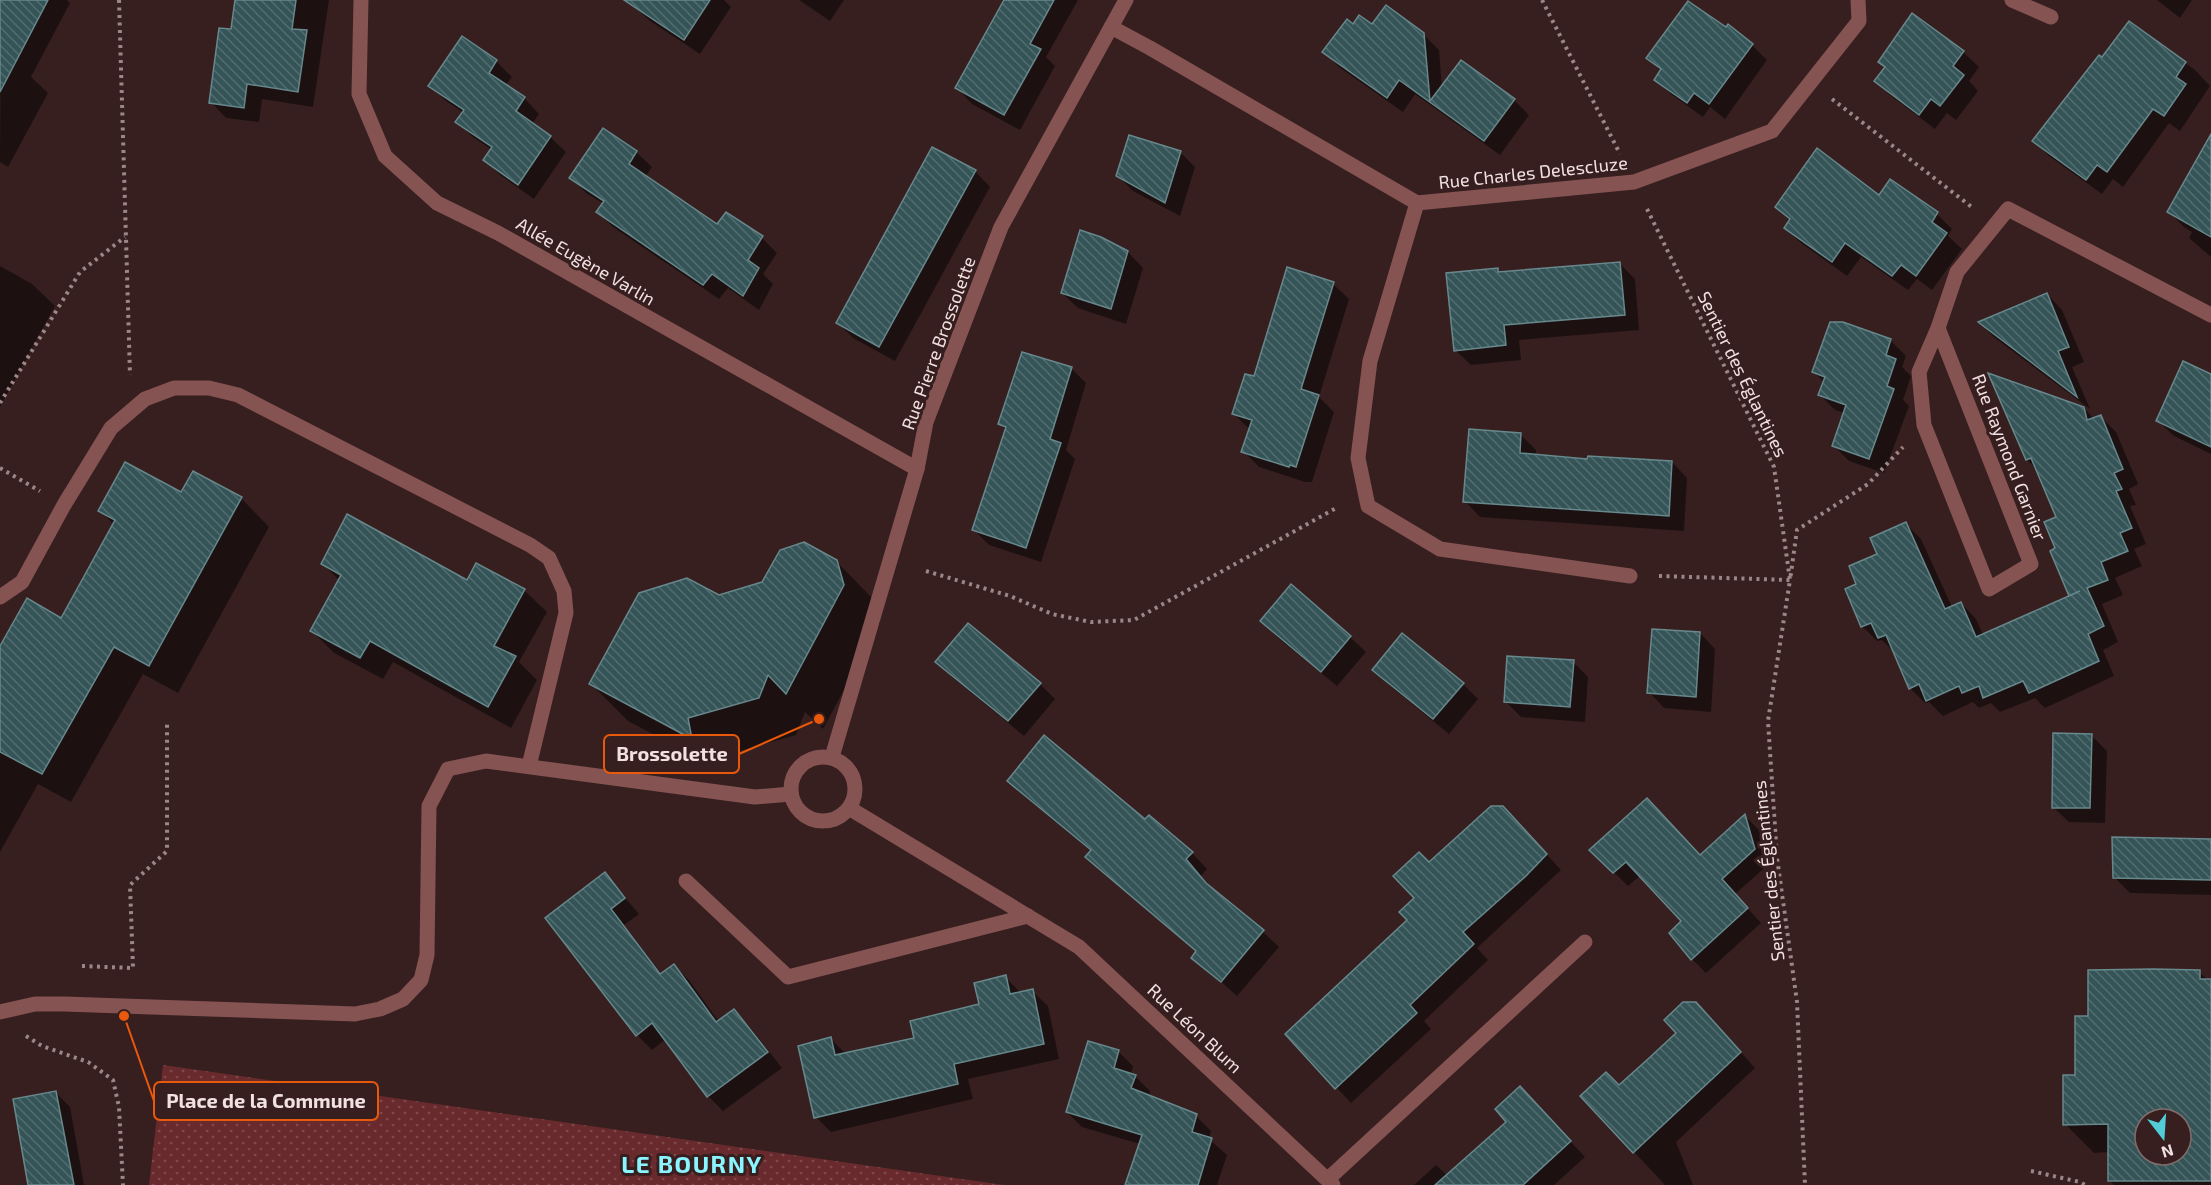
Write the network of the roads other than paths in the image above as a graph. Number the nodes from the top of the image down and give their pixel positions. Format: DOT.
graph roads {
  1 [pos="361,0"];
  2 [pos="1126,0"];
  3 [pos="1858,0"];
  4 [pos="2012,0"];
  5 [pos="2050,17"];
  6 [pos="1111,27"];
  7 [pos="1417,203"];
  8 [pos="2211,315"];
  9 [pos="1938,328"];
  10 [pos="917,469"];
  11 [pos="1630,576"];
  12 [pos="0,597"];
  13 [pos="832,757"];
  14 [pos="529,766"];
  15 [pos="791,794"];
  16 [pos="849,808"];
  17 [pos="686,882"];
  18 [pos="1028,916"];
  19 [pos="1585,942"];
  20 [pos="2,1011"];
  21 [pos="1331,1182"];
  1 -- 10 [label="street, Allée Eugène Varlin"];
  2 -- 6 [label="street, Rue Pierre Brossolette"];
  3 -- 7 [label="street, Rue Charles Delescluze"];
  4 -- 5 [label="street"];
  6 -- 7 [label="street, Rue Charles Delescluze"];
  6 -- 10 [label="street, Rue Pierre Brossolette"];
  7 -- 11 [label="street, Rue Charles Delescluze"];
  8 -- 9 [label="street, Rue Raymond Garnier"];
  9 -- 9 [label="street, Rue Raymond Garnier"];
  10 -- 13 [label="street, Rue Pierre Brossolette"];
  12 -- 14 [label="street"];
  13 -- 15 [label="street"];
  13 -- 16 [label="street"];
  14 -- 15 [label="street"];
  14 -- 20 [label="street"];
  15 -- 16 [label="street"];
  16 -- 18 [label="street, Rue Léon Blum"];
  17 -- 18 [label="street"];
  18 -- 21 [label="street, Rue Léon Blum"];
  19 -- 21 [label="street, Rue Léon Blum"];
}
